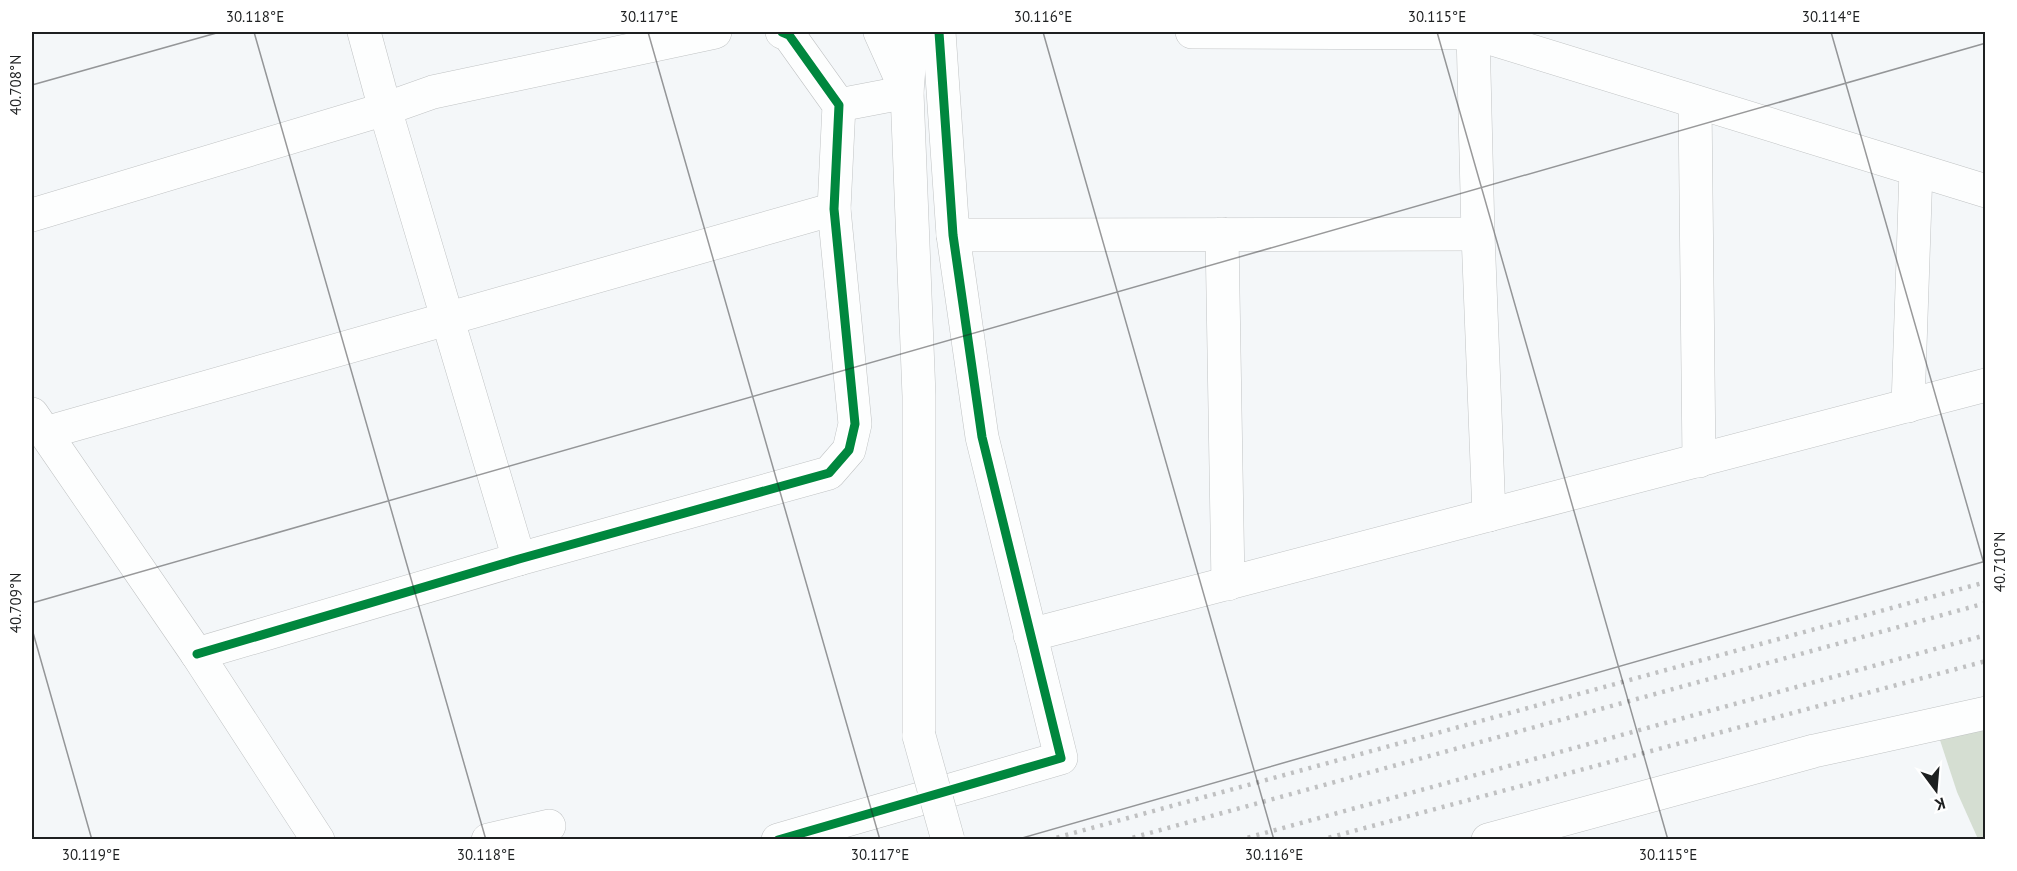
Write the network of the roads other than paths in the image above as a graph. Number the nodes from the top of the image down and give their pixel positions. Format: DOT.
graph roads {
  1 [pos="364,32"];
  2 [pos="715,32"];
  3 [pos="782,32"];
  4 [pos="880,32"];
  5 [pos="912,32"];
  6 [pos="939,32"];
  7 [pos="1192,32"];
  8 [pos="1473,32"];
  9 [pos="907,92"];
  10 [pos="1695,102"];
  11 [pos="838,105"];
  12 [pos="385,109"];
  13 [pos="1916,170"];
  14 [pos="1986,191"];
  15 [pos="834,209"];
  16 [pos="32,215"];
  17 [pos="1222,234"];
  18 [pos="1478,234"];
  19 [pos="953,235"];
  20 [pos="448,319"];
  21 [pos="1986,385"];
  22 [pos="1908,406"];
  23 [pos="38,423"];
  24 [pos="1699,460"];
  25 [pos="1489,516"];
  26 [pos="519,559"];
  27 [pos="1228,584"];
  28 [pos="1030,635"];
  29 [pos="197,654"];
  30 [pos="1986,713"];
  31 [pos="549,826"];
  32 [pos="313,837"];
  33 [pos="488,840"];
  34 [pos="778,840"];
  35 [pos="948,840"];
  36 [pos="1488,840"];
  1 -- 12 [label="street"];
  2 -- 12 [label="street"];
  3 -- 11 [label="street"];
  4 -- 9 [label="street"];
  5 -- 9 [label="street"];
  6 -- 19 [label="street"];
  7 -- 8 [label="street"];
  8 -- 10 [label="street"];
  8 -- 18 [label="street"];
  9 -- 11 [label="street"];
  9 -- 35 [label="street, bridge"];
  10 -- 13 [label="street"];
  10 -- 24 [label="street"];
  11 -- 15 [label="street"];
  12 -- 16 [label="street"];
  12 -- 20 [label="street"];
  13 -- 14 [label="street"];
  13 -- 22 [label="street"];
  15 -- 20 [label="street"];
  15 -- 26 [label="street"];
  17 -- 18 [label="street"];
  17 -- 19 [label="street"];
  17 -- 27 [label="street"];
  18 -- 25 [label="street"];
  19 -- 28 [label="street"];
  20 -- 23 [label="street"];
  20 -- 26 [label="street"];
  21 -- 22 [label="street"];
  22 -- 24 [label="street"];
  23 -- 29 [label="street"];
  24 -- 25 [label="street"];
  25 -- 27 [label="street"];
  26 -- 29 [label="street"];
  27 -- 28 [label="street"];
  28 -- 34 [label="street"];
  29 -- 32 [label="street"];
  30 -- 36 [label="street"];
  31 -- 33 [label="street"];
}
